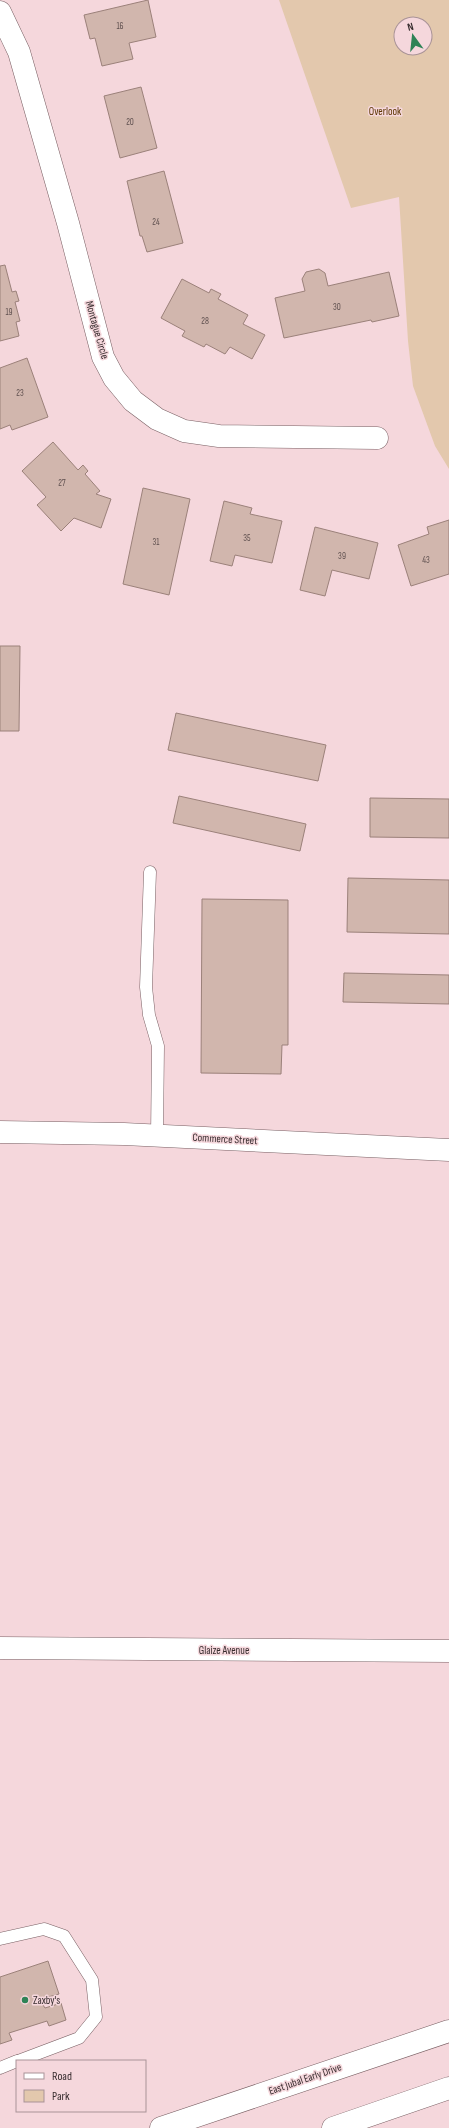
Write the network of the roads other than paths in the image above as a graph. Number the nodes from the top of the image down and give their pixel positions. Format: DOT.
graph roads {
  1 [pos="0,12"];
  2 [pos="377,438"];
  3 [pos="150,872"];
  4 [pos="0,1132"];
  5 [pos="157,1136"];
  6 [pos="449,1150"];
  7 [pos="0,1648"];
  8 [pos="449,1651"];
  9 [pos="0,1939"];
  10 [pos="449,2031"];
  11 [pos="20,2060"];
  12 [pos="16,2061"];
  13 [pos="0,2068"];
  14 [pos="449,2088"];
  15 [pos="161,2128"];
  16 [pos="333,2128"];
  1 -- 2 [label="street, Montague Circle"];
  3 -- 5 [label="lane"];
  4 -- 5 [label="street, Commerce Street"];
  5 -- 6 [label="street, Commerce Street"];
  7 -- 8 [label="street, Glaize Avenue"];
  9 -- 11 [label="lane"];
  10 -- 15 [label="street, East Jubal Early Drive"];
  12 -- 13 [label="lane"];
  14 -- 16 [label="street"];
}
